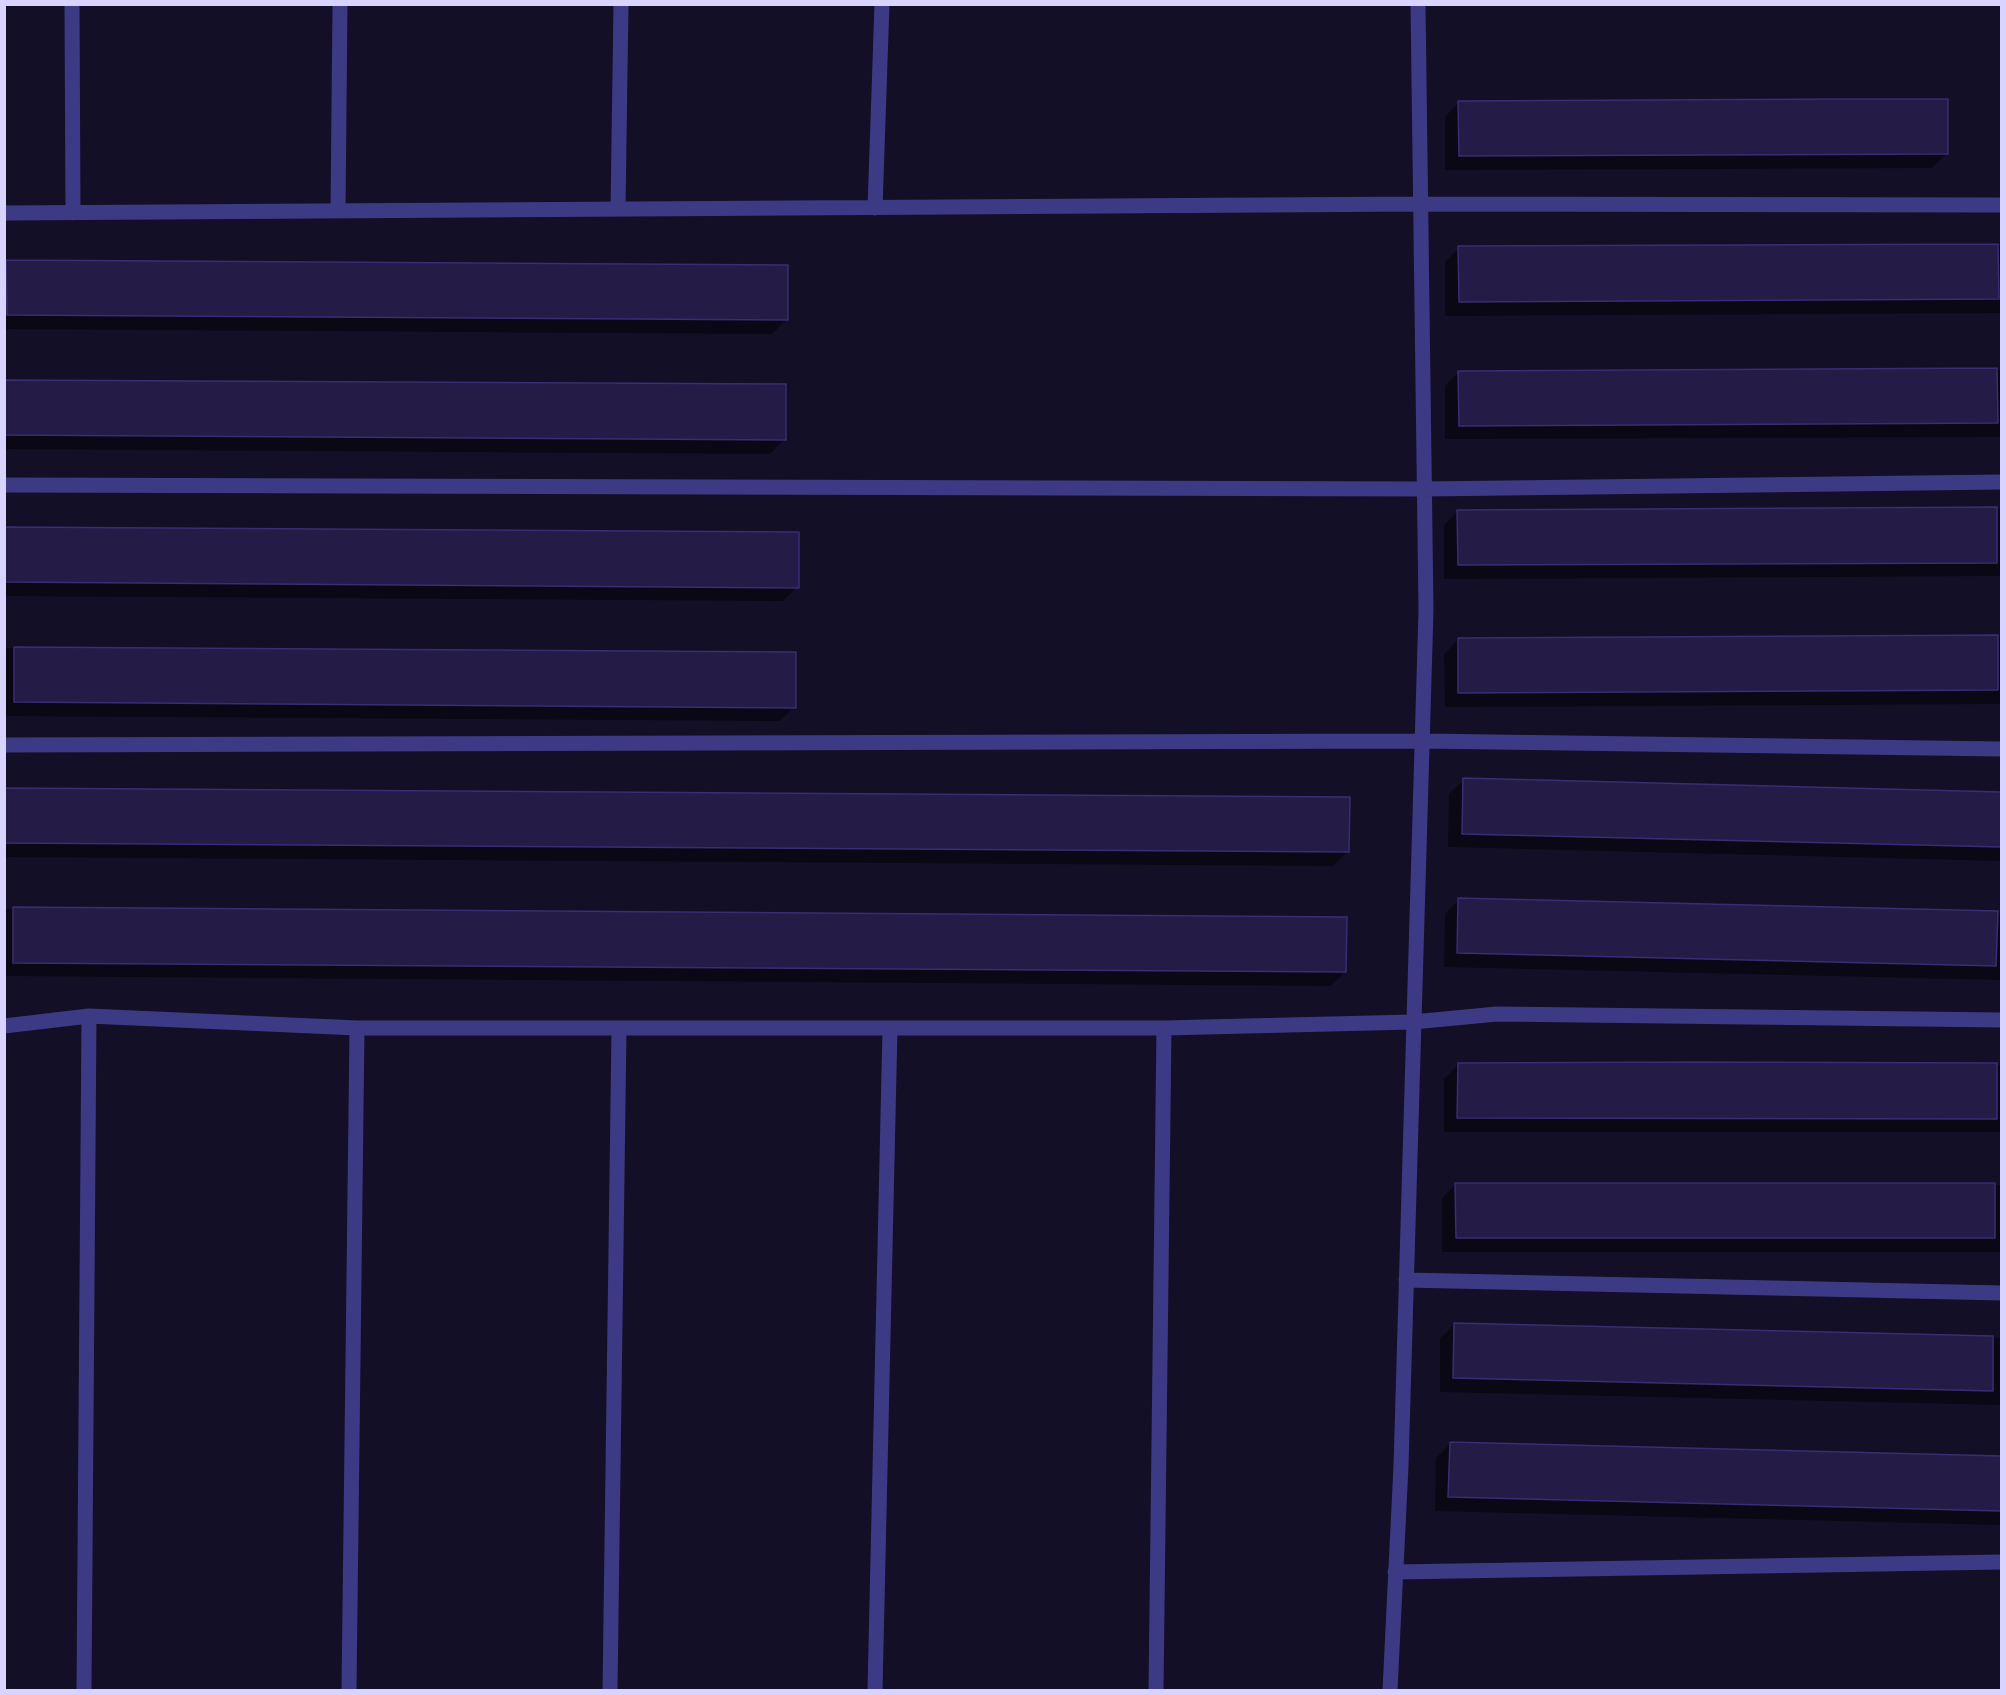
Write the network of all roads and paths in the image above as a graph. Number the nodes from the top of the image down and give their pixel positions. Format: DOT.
graph roads {
  1 [pos="72,4"];
  2 [pos="340,4"];
  3 [pos="621,4"];
  4 [pos="882,4"];
  5 [pos="1418,4"];
  6 [pos="1420,204"];
  7 [pos="2001,205"];
  8 [pos="875,208"];
  9 [pos="618,209"];
  10 [pos="338,211"];
  11 [pos="4,213"];
  12 [pos="73,213"];
  13 [pos="2001,482"];
  14 [pos="4,486"];
  15 [pos="1424,489"];
  16 [pos="1422,741"];
  17 [pos="4,745"];
  18 [pos="2001,749"];
  19 [pos="89,1016"];
  20 [pos="2001,1020"];
  21 [pos="1413,1022"];
  22 [pos="4,1026"];
  23 [pos="357,1028"];
  24 [pos="619,1028"];
  25 [pos="890,1028"];
  26 [pos="1164,1028"];
  27 [pos="1406,1280"];
  28 [pos="2001,1293"];
  29 [pos="2001,1562"];
  30 [pos="1395,1572"];
  31 [pos="84,1690"];
  32 [pos="350,1690"];
  33 [pos="610,1690"];
  34 [pos="875,1690"];
  35 [pos="1156,1690"];
  36 [pos="1389,1690"];
  1 -- 12 [label="street"];
  2 -- 10 [label="street"];
  3 -- 9 [label="street"];
  4 -- 8 [label="street"];
  5 -- 6 [label="street"];
  6 -- 7 [label="street"];
  6 -- 8 [label="street"];
  6 -- 15 [label="street"];
  8 -- 9 [label="street"];
  9 -- 10 [label="street"];
  10 -- 12 [label="street"];
  11 -- 12 [label="street"];
  13 -- 15 [label="street"];
  14 -- 15 [label="street"];
  15 -- 16 [label="street"];
  16 -- 17 [label="street"];
  16 -- 18 [label="street"];
  16 -- 21 [label="street"];
  19 -- 22 [label="street"];
  19 -- 23 [label="street"];
  19 -- 31 [label="street"];
  20 -- 21 [label="street"];
  21 -- 26 [label="street"];
  21 -- 27 [label="street"];
  23 -- 24 [label="street"];
  23 -- 32 [label="street"];
  24 -- 25 [label="street"];
  24 -- 33 [label="street"];
  25 -- 26 [label="street"];
  25 -- 34 [label="street"];
  26 -- 35 [label="street"];
  27 -- 28 [label="street"];
  27 -- 30 [label="street"];
  29 -- 30 [label="street"];
  30 -- 36 [label="street"];
}
